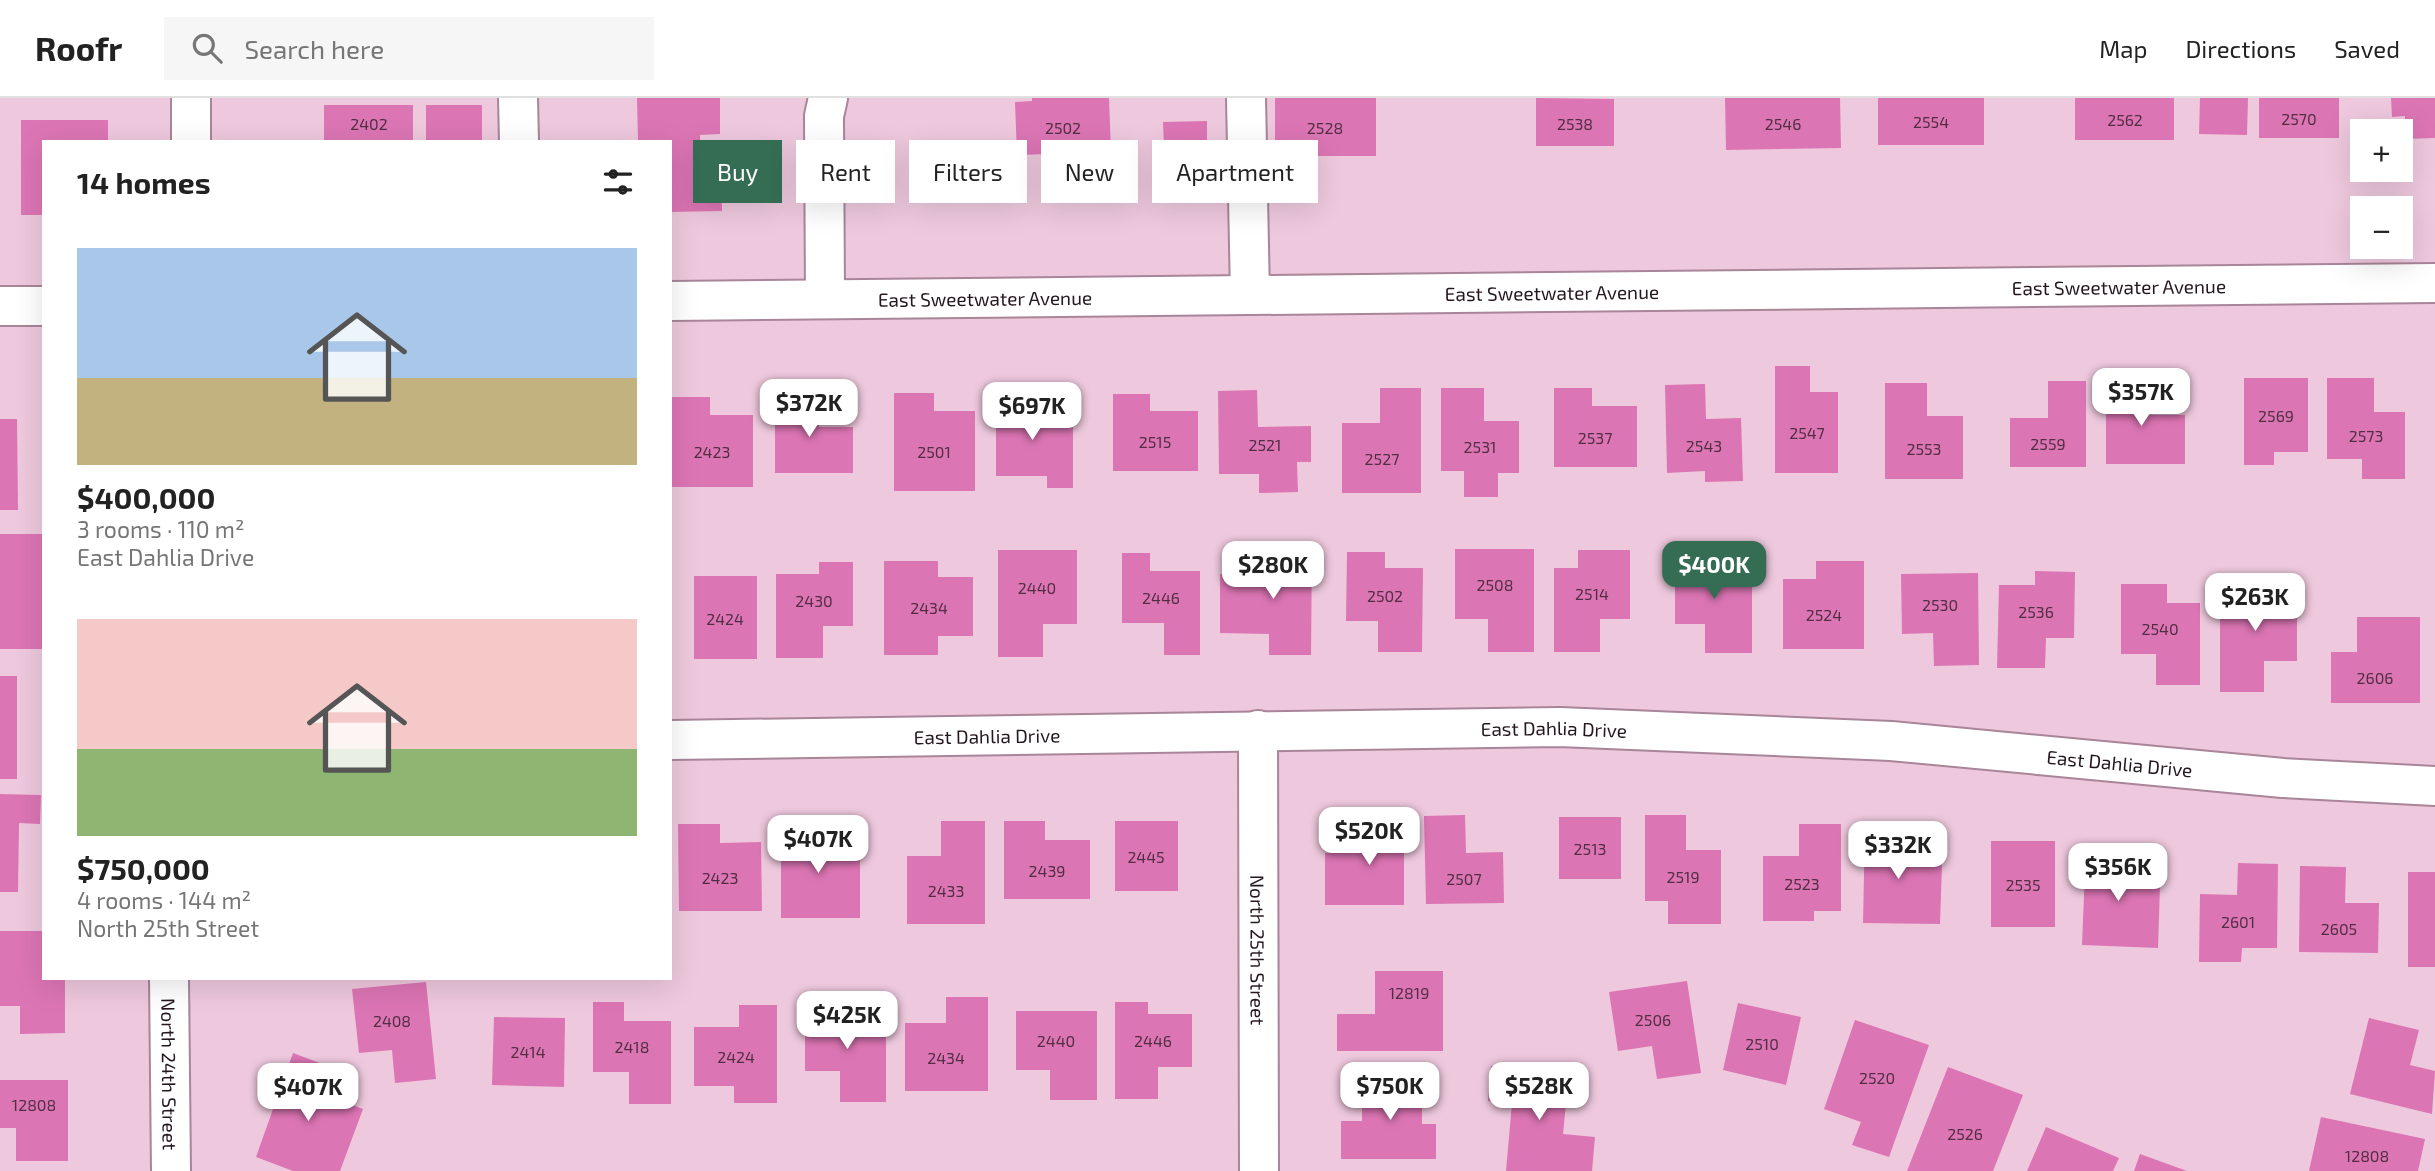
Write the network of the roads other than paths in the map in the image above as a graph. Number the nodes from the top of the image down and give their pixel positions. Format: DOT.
graph roads {
  1 [pos="191,98"];
  2 [pos="518,98"];
  3 [pos="828,98"];
  4 [pos="1245,98"];
  5 [pos="191,140"];
  6 [pos="519,140"];
  7 [pos="2435,283"];
  8 [pos="1250,295"];
  9 [pos="825,299"];
  10 [pos="672,301"];
  11 [pos="0,306"];
  12 [pos="42,306"];
  13 [pos="1258,730"];
  14 [pos="672,740"];
  15 [pos="2435,786"];
  16 [pos="169,980"];
  17 [pos="171,1171"];
  18 [pos="1259,1171"];
  1 -- 5 [label="street"];
  2 -- 6 [label="street"];
  3 -- 9 [label="street"];
  4 -- 8 [label="street"];
  7 -- 8 [label="street, East Sweetwater Avenue"];
  8 -- 9 [label="street, East Sweetwater Avenue"];
  9 -- 10 [label="street, East Sweetwater Avenue"];
  11 -- 12 [label="street"];
  13 -- 14 [label="street, East Dahlia Drive"];
  13 -- 15 [label="street, East Dahlia Drive"];
  13 -- 18 [label="street, North 25th Street"];
  16 -- 17 [label="street, North 24th Street"];
}
